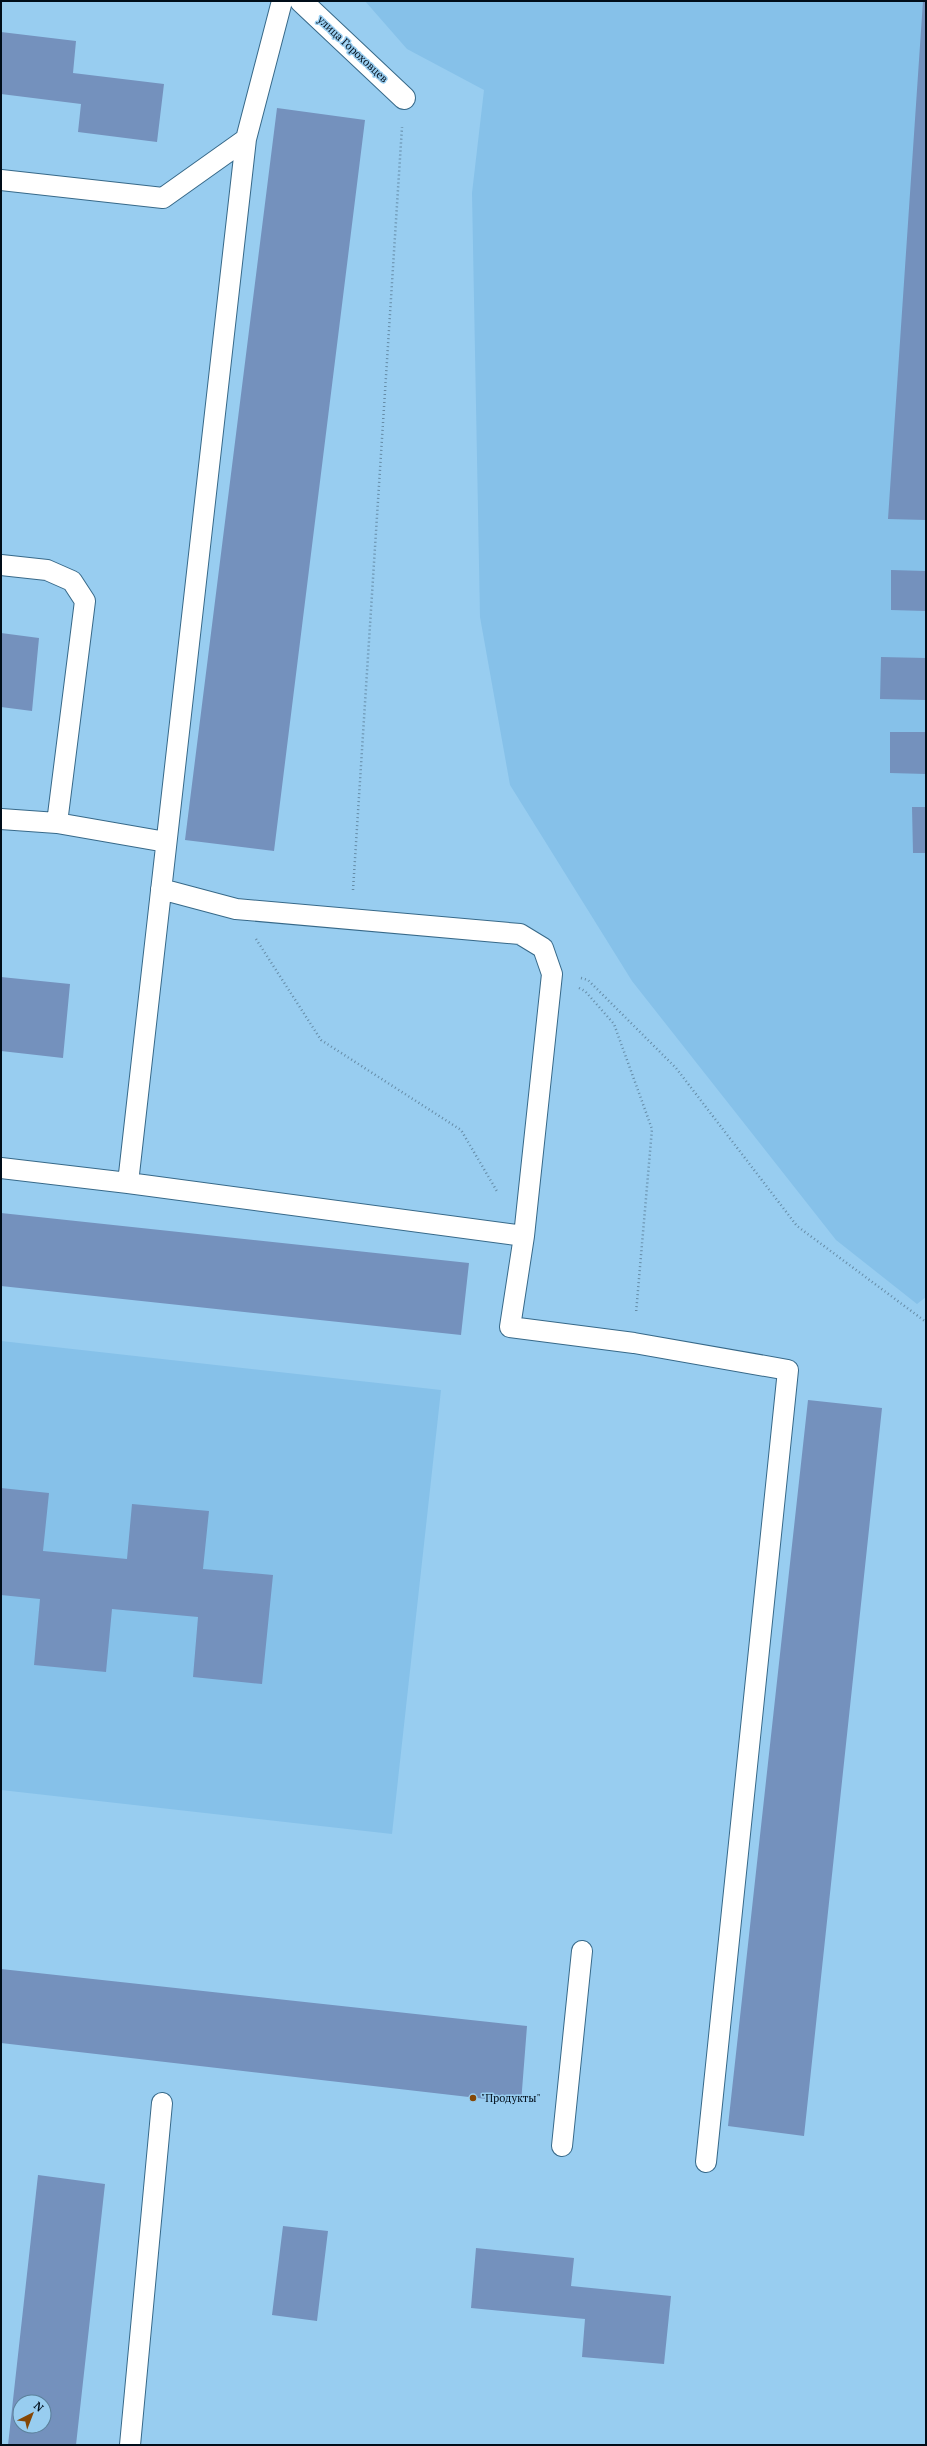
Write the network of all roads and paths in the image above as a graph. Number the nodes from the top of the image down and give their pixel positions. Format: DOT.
graph roads {
  1 [pos="282,1"];
  2 [pos="302,1"];
  3 [pos="404,98"];
  4 [pos="246,139"];
  5 [pos="1,180"];
  6 [pos="1,565"];
  7 [pos="1,819"];
  8 [pos="57,823"];
  9 [pos="166,842"];
  10 [pos="161,889"];
  11 [pos="236,909"];
  12 [pos="351,921"];
  13 [pos="552,974"];
  14 [pos="1,1168"];
  15 [pos="128,1183"];
  16 [pos="500,1196"];
  17 [pos="524,1236"];
  18 [pos="926,1322"];
  19 [pos="634,1343"];
  20 [pos="582,1951"];
  21 [pos="162,2103"];
  22 [pos="562,2146"];
  23 [pos="706,2162"];
  24 [pos="130,2445"];
  1 -- 4 [label="lane"];
  2 -- 3 [label="street, улица Гороховцев"];
  3 -- 12 [label="path"];
  4 -- 5 [label="lane"];
  4 -- 9 [label="lane"];
  6 -- 8 [label="lane"];
  7 -- 8 [label="lane"];
  8 -- 9 [label="lane"];
  9 -- 10 [label="lane"];
  10 -- 11 [label="lane"];
  10 -- 15 [label="lane"];
  11 -- 12 [label="lane"];
  11 -- 16 [label="path"];
  12 -- 13 [label="lane"];
  13 -- 17 [label="lane"];
  13 -- 18 [label="path"];
  13 -- 19 [label="path"];
  14 -- 15 [label="lane"];
  15 -- 17 [label="lane"];
  17 -- 19 [label="lane"];
  19 -- 23 [label="lane"];
  20 -- 22 [label="lane"];
  21 -- 24 [label="lane"];
}
